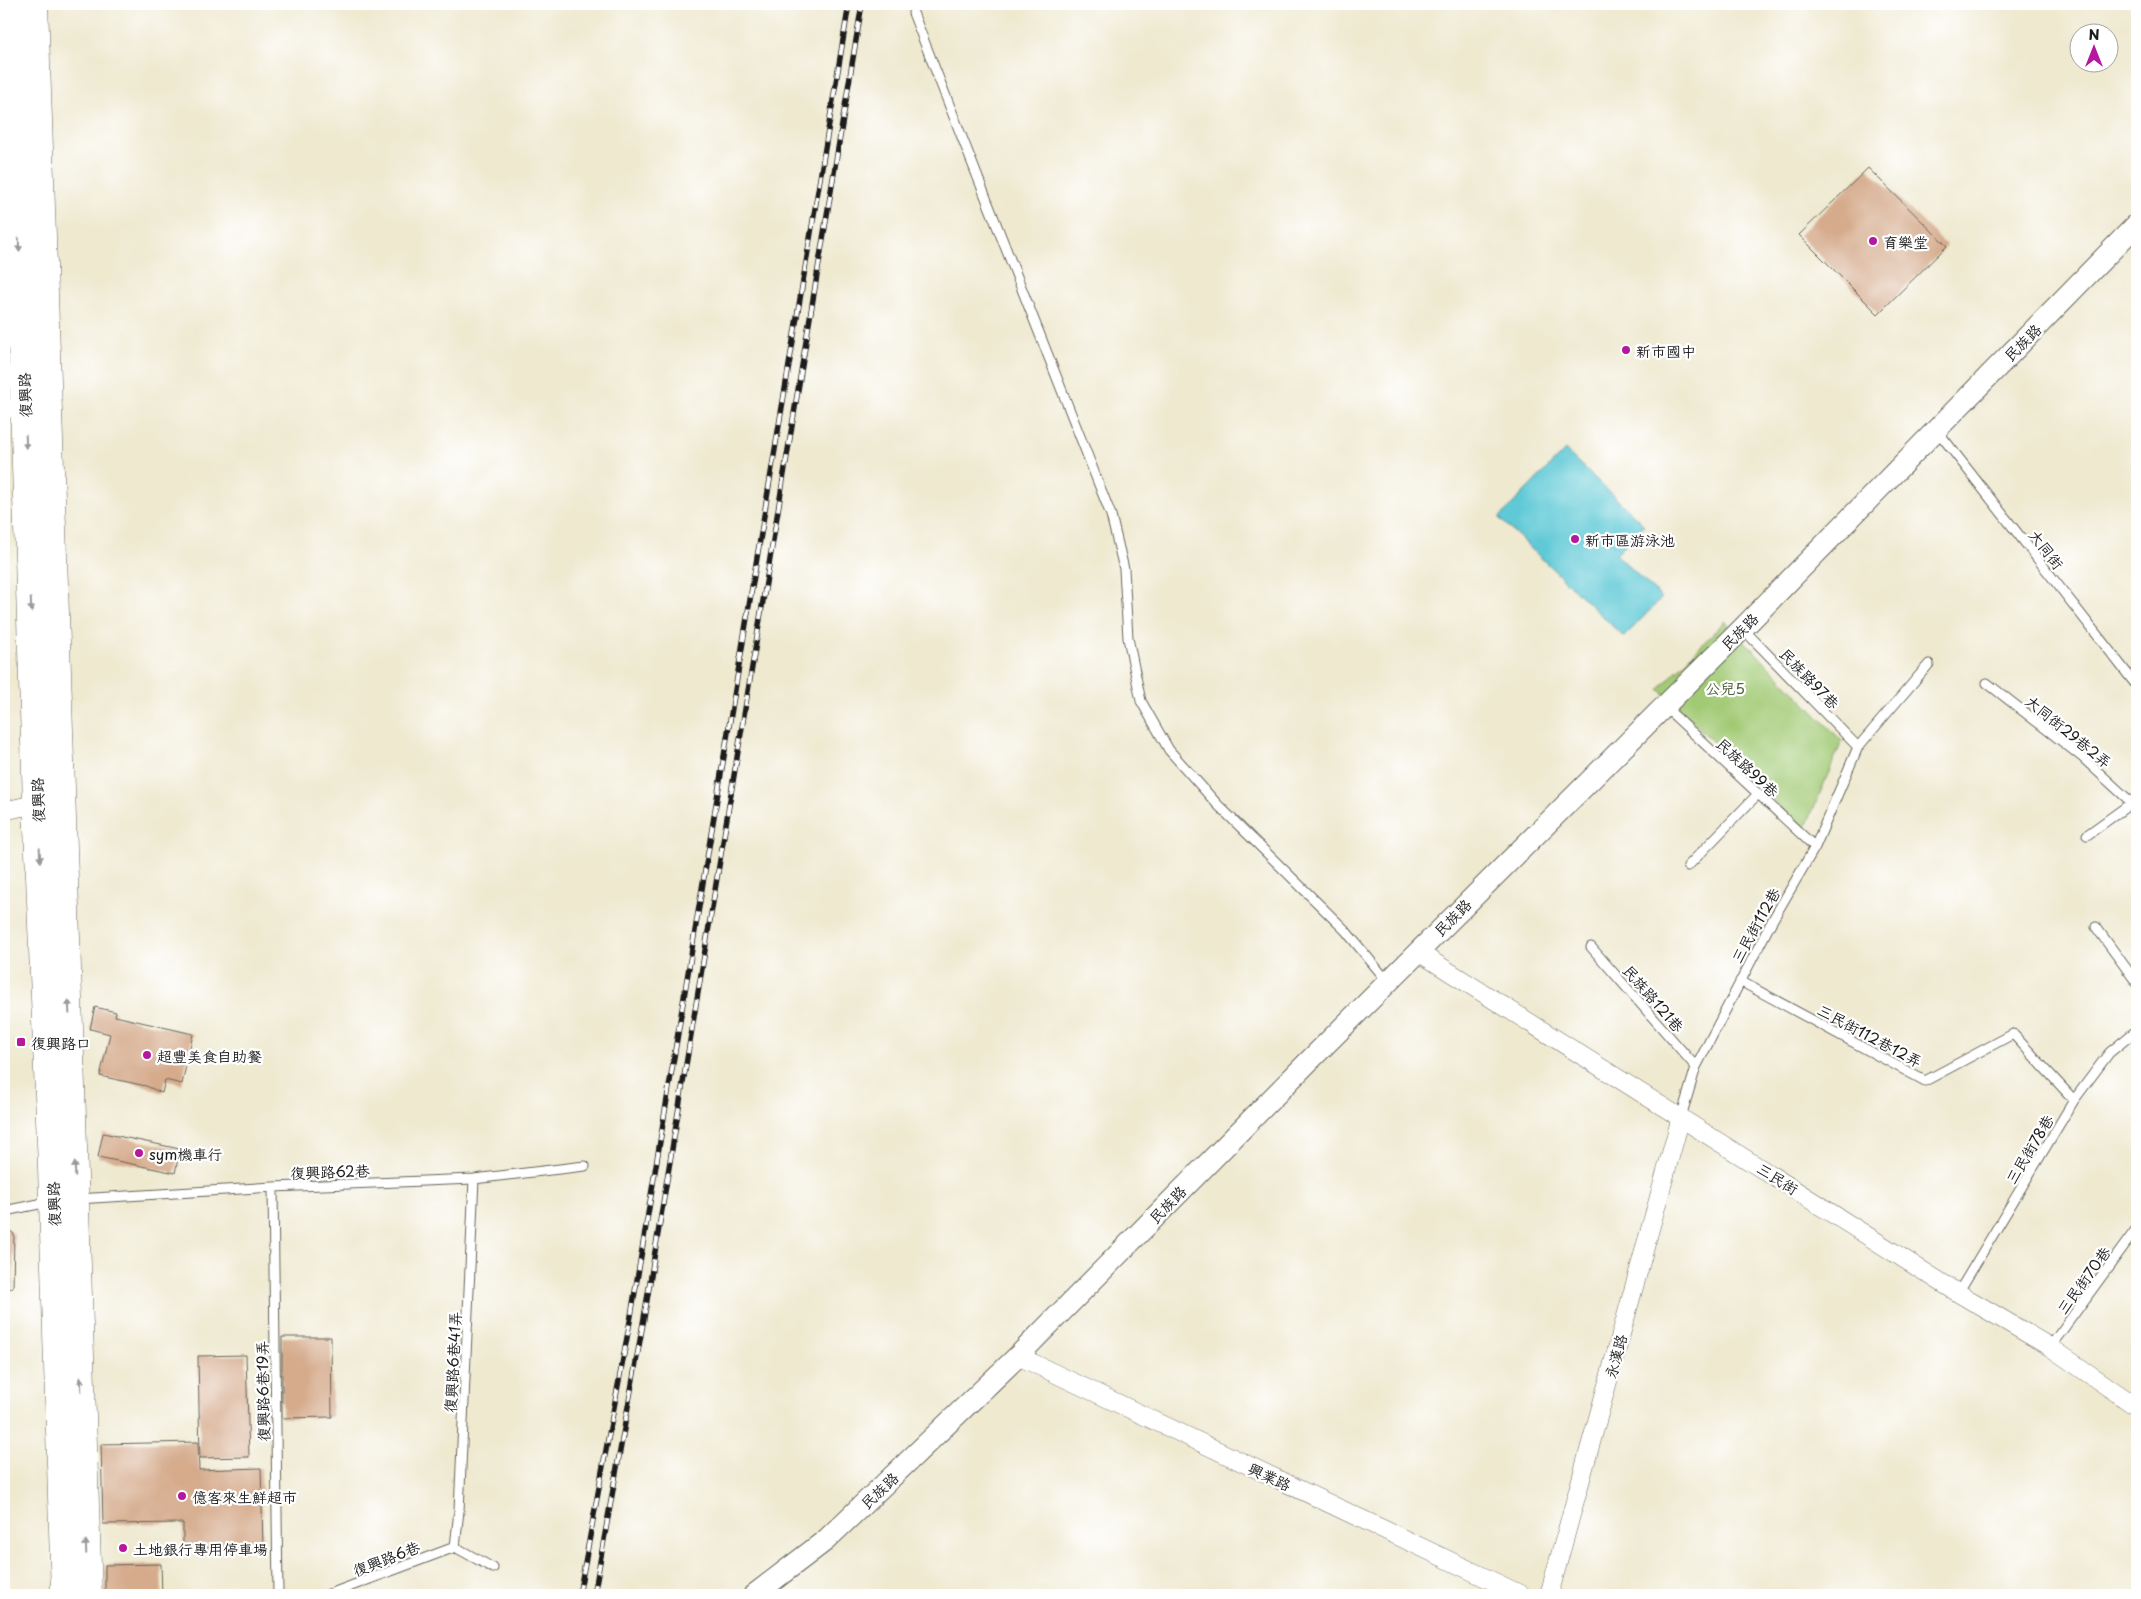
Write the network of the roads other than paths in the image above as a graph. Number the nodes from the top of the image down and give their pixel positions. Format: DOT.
graph roads {
  1 [pos="11,4"];
  2 [pos="34,4"];
  3 [pos="914,13"];
  4 [pos="2137,224"];
  5 [pos="25,407"];
  6 [pos="1936,429"];
  7 [pos="1742,628"];
  8 [pos="1929,664"];
  9 [pos="1987,683"];
  10 [pos="2137,686"];
  11 [pos="1663,706"];
  12 [pos="1858,747"];
  13 [pos="1757,795"];
  14 [pos="49,801"];
  15 [pos="2135,801"];
  16 [pos="4,811"];
  17 [pos="2087,835"];
  18 [pos="1815,847"];
  19 [pos="1688,866"];
  20 [pos="2096,928"];
  21 [pos="1591,947"];
  22 [pos="1418,952"];
  23 [pos="1740,981"];
  24 [pos="1388,982"];
  25 [pos="2137,983"];
  26 [pos="2137,1030"];
  27 [pos="1696,1067"];
  28 [pos="2074,1100"];
  29 [pos="1681,1117"];
  30 [pos="586,1166"];
  31 [pos="474,1179"];
  32 [pos="273,1187"];
  33 [pos="65,1201"];
  34 [pos="4,1211"];
  35 [pos="2137,1228"];
  36 [pos="1958,1292"];
  37 [pos="2050,1347"];
  38 [pos="1018,1356"];
  39 [pos="2137,1407"];
  40 [pos="455,1546"];
  41 [pos="492,1568"];
  42 [pos="65,1595"];
  43 [pos="88,1595"];
  44 [pos="278,1595"];
  45 [pos="327,1595"];
  46 [pos="754,1595"];
  47 [pos="1522,1595"];
  48 [pos="1549,1595"];
  1 -- 5 [label="main road, 復興路, one-way"];
  2 -- 5 [label="main road, 復興路"];
  3 -- 24 [label="lane"];
  4 -- 6 [label="street, 民族路"];
  5 -- 14 [label="main road, 復興路"];
  6 -- 7 [label="street, 民族路"];
  6 -- 10 [label="lane, 大同街"];
  7 -- 11 [label="street, 民族路"];
  7 -- 12 [label="lane, 民族路97巷"];
  8 -- 12 [label="lane, 三民街112巷"];
  9 -- 15 [label="lane, 大同街29巷2弄"];
  11 -- 13 [label="lane, 民族路99巷"];
  11 -- 22 [label="street, 民族路"];
  12 -- 18 [label="lane, 三民街112巷"];
  13 -- 18 [label="lane, 民族路99巷"];
  13 -- 19 [label="lane"];
  14 -- 16 [label="street"];
  14 -- 33 [label="main road, 復興路"];
  15 -- 17 [label="lane"];
  18 -- 23 [label="lane, 三民街112巷"];
  20 -- 25 [label="lane"];
  21 -- 27 [label="lane, 民族路121巷"];
  22 -- 24 [label="street, 民族路"];
  22 -- 29 [label="street, 三民街"];
  23 -- 27 [label="lane, 三民街112巷"];
  23 -- 28 [label="lane, 三民街112巷12弄"];
  24 -- 38 [label="street, 民族路"];
  26 -- 28 [label="lane, 三民街78巷"];
  27 -- 29 [label="lane, 三民街112巷"];
  28 -- 36 [label="lane, 三民街78巷"];
  29 -- 36 [label="street, 三民街"];
  29 -- 48 [label="street, 永漢路"];
  30 -- 31 [label="lane, 復興路62巷"];
  31 -- 32 [label="lane, 復興路62巷"];
  31 -- 40 [label="lane, 復興路6巷41弄"];
  32 -- 33 [label="lane, 復興路62巷"];
  32 -- 44 [label="lane, 復興路6巷19弄"];
  33 -- 34 [label="lane, 復興路62巷"];
  33 -- 42 [label="main road, 復興路"];
  43 -- 33 [label="main road, 復興路, one-way"];
  35 -- 37 [label="lane, 三民街70巷"];
  36 -- 37 [label="street, 三民街"];
  37 -- 39 [label="street, 三民街"];
  38 -- 46 [label="street, 民族路"];
  38 -- 47 [label="street, 興業路"];
  40 -- 41 [label="lane"];
  40 -- 45 [label="lane, 復興路6巷"];
}
